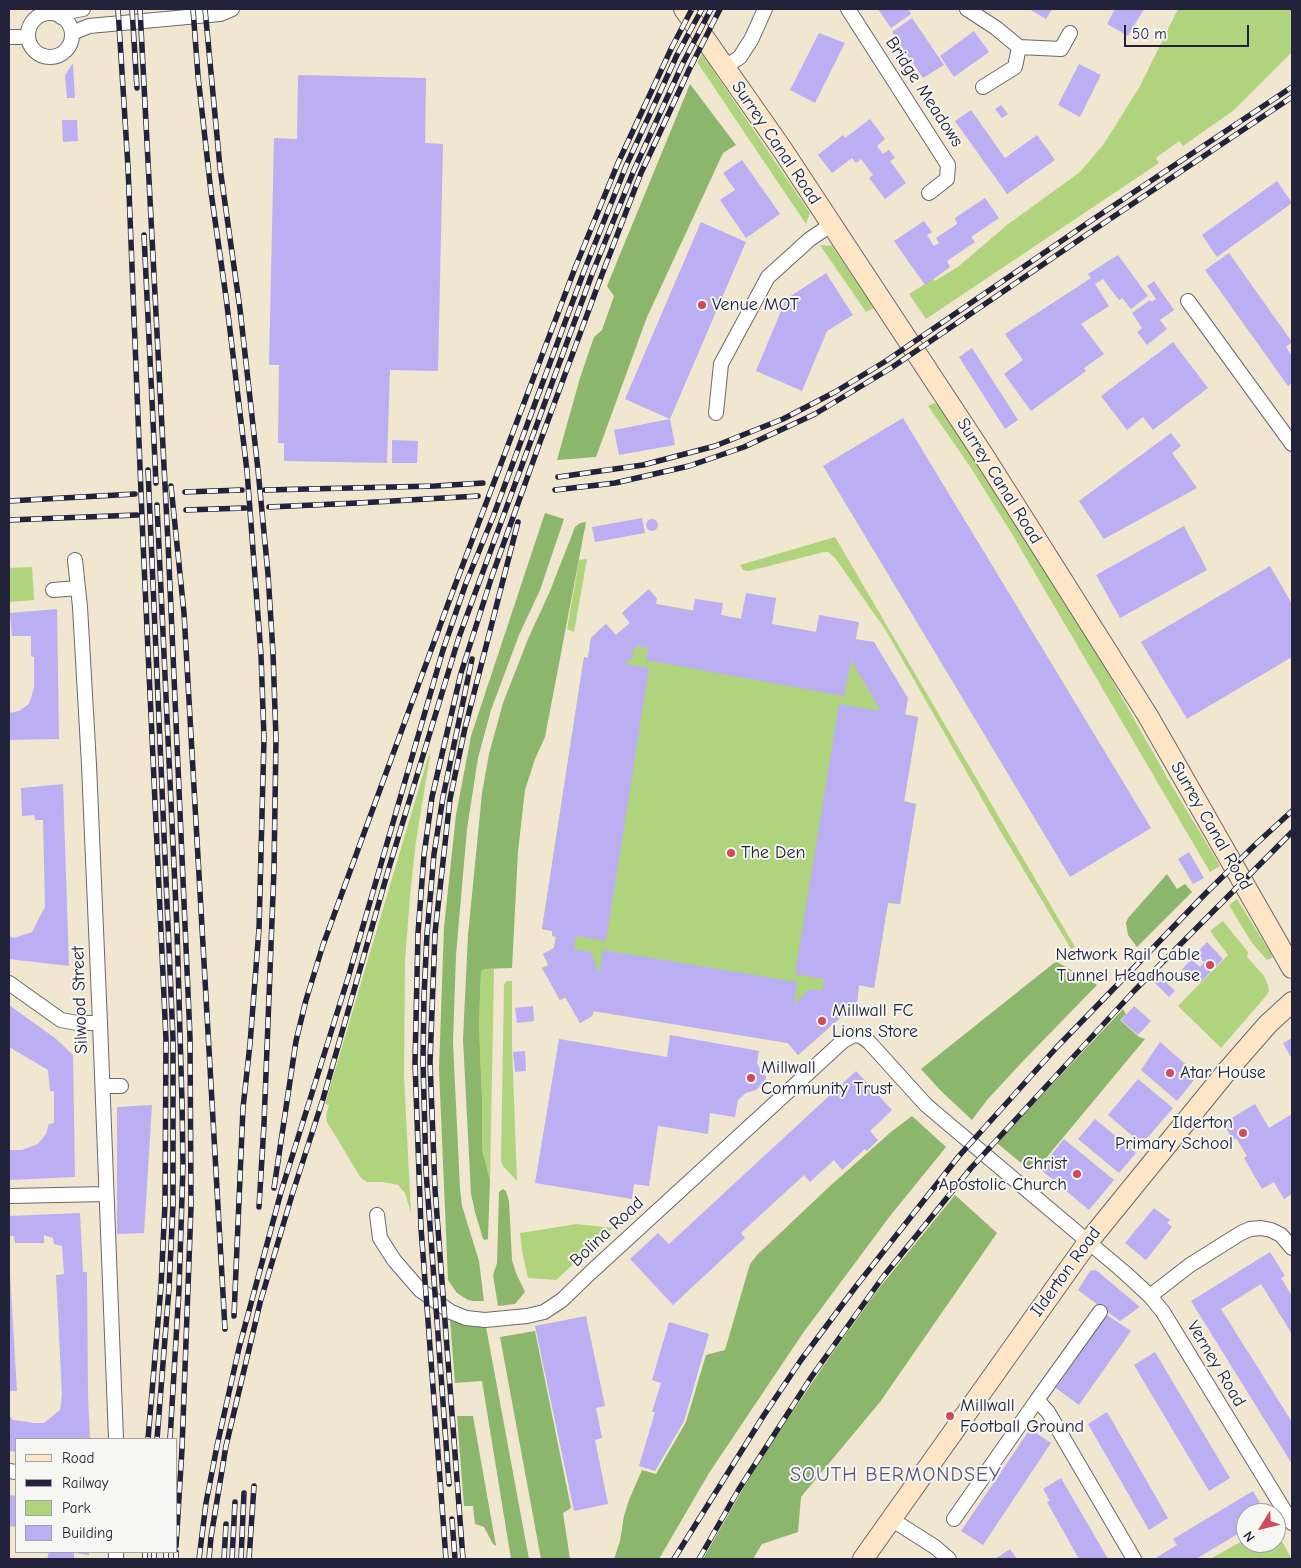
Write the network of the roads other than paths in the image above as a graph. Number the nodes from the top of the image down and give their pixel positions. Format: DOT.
graph roads {
  1 [pos="83,9"];
  2 [pos="232,9"];
  3 [pos="684,9"];
  4 [pos="765,9"];
  5 [pos="848,9"];
  6 [pos="967,9"];
  7 [pos="54,15"];
  8 [pos="72,33"];
  9 [pos="1070,33"];
  10 [pos="9,37"];
  11 [pos="27,37"];
  12 [pos="1019,47"];
  13 [pos="724,68"];
  14 [pos="983,87"];
  15 [pos="930,193"];
  16 [pos="831,224"];
  17 [pos="1188,301"];
  18 [pos="716,412"];
  19 [pos="1291,439"];
  20 [pos="75,560"];
  21 [pos="78,588"];
  22 [pos="54,590"];
  23 [pos="1292,968"];
  24 [pos="9,983"];
  25 [pos="1292,1002"];
  26 [pos="100,1023"];
  27 [pos="861,1036"];
  28 [pos="102,1086"];
  29 [pos="121,1086"];
  30 [pos="106,1194"];
  31 [pos="9,1196"];
  32 [pos="377,1215"];
  33 [pos="1088,1242"];
  34 [pos="1292,1248"];
  35 [pos="1150,1296"];
  36 [pos="1100,1312"];
  37 [pos="1037,1400"];
  38 [pos="116,1438"];
  39 [pos="891,1518"];
  40 [pos="954,1519"];
  41 [pos="1292,1523"];
  42 [pos="863,1559"];
  43 [pos="949,1559"];
  44 [pos="1134,1559"];
  1 -- 7 [label="street"];
  2 -- 8 [label="street"];
  3 -- 13 [label="street, Surrey Canal Road"];
  4 -- 13 [label="street"];
  5 -- 15 [label="street, Bridge Meadows"];
  6 -- 12 [label="street"];
  7 -- 8 [label="street"];
  7 -- 11 [label="street"];
  8 -- 11 [label="street"];
  9 -- 12 [label="street"];
  10 -- 11 [label="street"];
  12 -- 14 [label="street"];
  13 -- 16 [label="street, Surrey Canal Road"];
  16 -- 18 [label="street"];
  16 -- 23 [label="street, Surrey Canal Road"];
  17 -- 19 [label="street"];
  20 -- 21 [label="street, Silwood Street"];
  21 -- 22 [label="street"];
  21 -- 26 [label="street, Silwood Street"];
  24 -- 26 [label="street"];
  25 -- 33 [label="street, Ilderton Road"];
  26 -- 28 [label="street, Silwood Street"];
  27 -- 32 [label="street, Bolina Road"];
  27 -- 33 [label="street, Verney Road"];
  28 -- 29 [label="street"];
  28 -- 30 [label="street, Silwood Street"];
  30 -- 31 [label="street"];
  30 -- 38 [label="street, Silwood Street"];
  33 -- 35 [label="street, Verney Road"];
  33 -- 39 [label="street, Ilderton Road"];
  34 -- 35 [label="street"];
  35 -- 41 [label="street, Verney Road"];
  36 -- 37 [label="street"];
  37 -- 40 [label="street"];
  37 -- 44 [label="street"];
  39 -- 42 [label="street, Ilderton Road"];
  39 -- 43 [label="street"];
}
